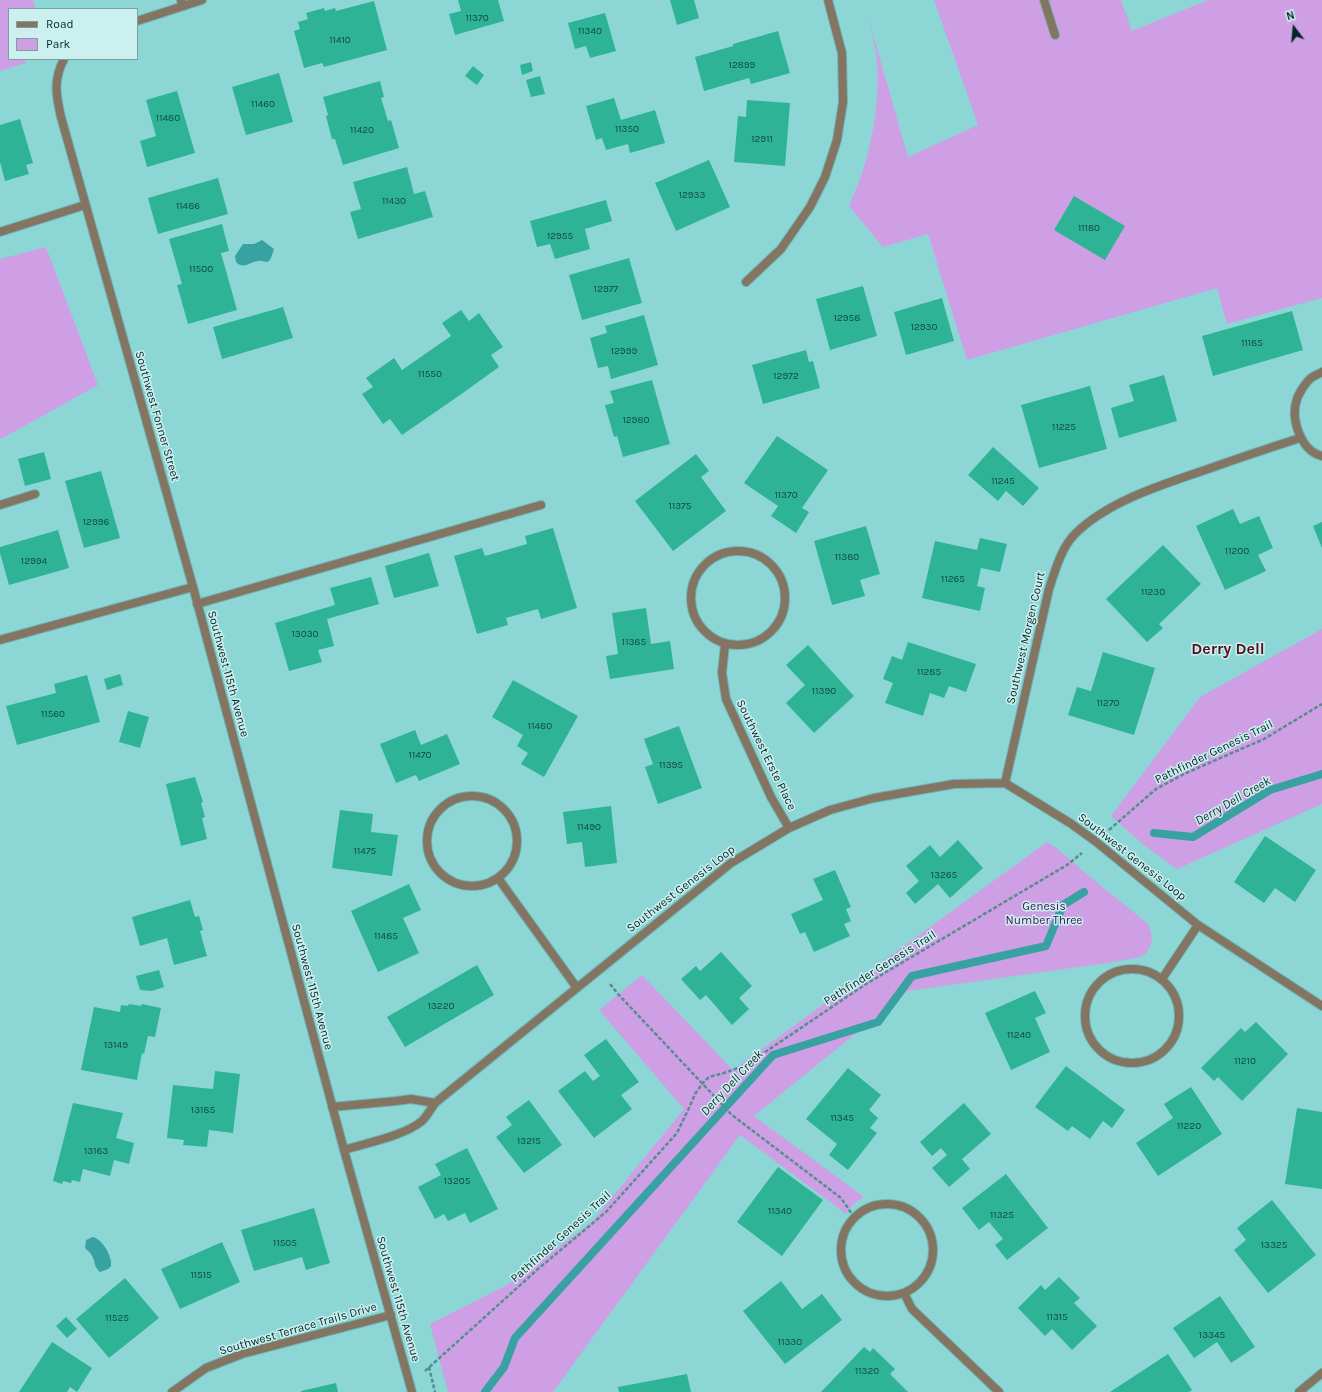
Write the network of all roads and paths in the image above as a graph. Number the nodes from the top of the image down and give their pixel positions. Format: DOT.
graph roads {
  1 [pos="202,0"];
  2 [pos="828,0"];
  3 [pos="1044,0"];
  4 [pos="182,3"];
  5 [pos="138,21"];
  6 [pos="1055,35"];
  7 [pos="64,60"];
  8 [pos="85,205"];
  9 [pos="0,232"];
  10 [pos="746,282"];
  11 [pos="1322,372"];
  12 [pos="1300,438"];
  13 [pos="1322,456"];
  14 [pos="35,494"];
  15 [pos="0,505"];
  16 [pos="542,505"];
  17 [pos="193,587"];
  18 [pos="197,604"];
  19 [pos="0,640"];
  20 [pos="725,644"];
  21 [pos="1322,704"];
  22 [pos="1005,783"];
  23 [pos="1118,822"];
  24 [pos="789,828"];
  25 [pos="1067,865"];
  26 [pos="498,878"];
  27 [pos="1198,925"];
  28 [pos="598,970"];
  29 [pos="1162,979"];
  30 [pos="577,988"];
  31 [pos="1322,1006"];
  32 [pos="702,1084"];
  33 [pos="435,1103"];
  34 [pos="332,1107"];
  35 [pos="344,1150"];
  36 [pos="854,1217"];
  37 [pos="904,1293"];
  38 [pos="391,1315"];
  39 [pos="1322,1373"];
  40 [pos="172,1392"];
  41 [pos="412,1392"];
  42 [pos="435,1392"];
  43 [pos="999,1392"];
  44 [pos="1299,1392"];
  1 -- 4 [label="street"];
  2 -- 10 [label="street"];
  3 -- 6 [label="street"];
  4 -- 5 [label="street"];
  7 -- 8 [label="street, Southwest Fonner Street"];
  8 -- 9 [label="street"];
  8 -- 17 [label="street, Southwest Fonner Street"];
  11 -- 12 [label="street"];
  12 -- 13 [label="street"];
  12 -- 22 [label="street, Southwest Morgen Court"];
  14 -- 15 [label="street"];
  16 -- 18 [label="street"];
  17 -- 18 [label="street, Southwest 115th Avenue"];
  17 -- 19 [label="street"];
  18 -- 34 [label="street, Southwest 115th Avenue"];
  20 -- 20 [label="street"];
  20 -- 24 [label="street, Southwest Erste Place"];
  21 -- 23 [label="path, Pathfinder Genesis Trail"];
  22 -- 24 [label="street, Southwest Genesis Loop"];
  22 -- 27 [label="street, Southwest Genesis Loop"];
  24 -- 28 [label="street, Southwest Genesis Loop"];
  25 -- 32 [label="path, Pathfinder Genesis Trail"];
  26 -- 26 [label="street"];
  26 -- 30 [label="street"];
  27 -- 29 [label="street"];
  27 -- 31 [label="street, Southwest Genesis Loop"];
  28 -- 30 [label="street, Southwest Genesis Loop"];
  28 -- 32 [label="path"];
  29 -- 29 [label="street"];
  30 -- 33 [label="street, Southwest Genesis Loop"];
  32 -- 36 [label="path"];
  32 -- 42 [label="path, Pathfinder Genesis Trail"];
  33 -- 34 [label="street"];
  33 -- 35 [label="street, Southwest Genesis Loop"];
  34 -- 35 [label="street, Southwest 115th Avenue"];
  35 -- 38 [label="street, Southwest 115th Avenue"];
  36 -- 37 [label="street"];
  36 -- 37 [label="street"];
  37 -- 43 [label="street"];
  38 -- 40 [label="street, Southwest Terrace Trails Drive"];
  38 -- 41 [label="street, Southwest 115th Avenue"];
  39 -- 44 [label="street"];
}
